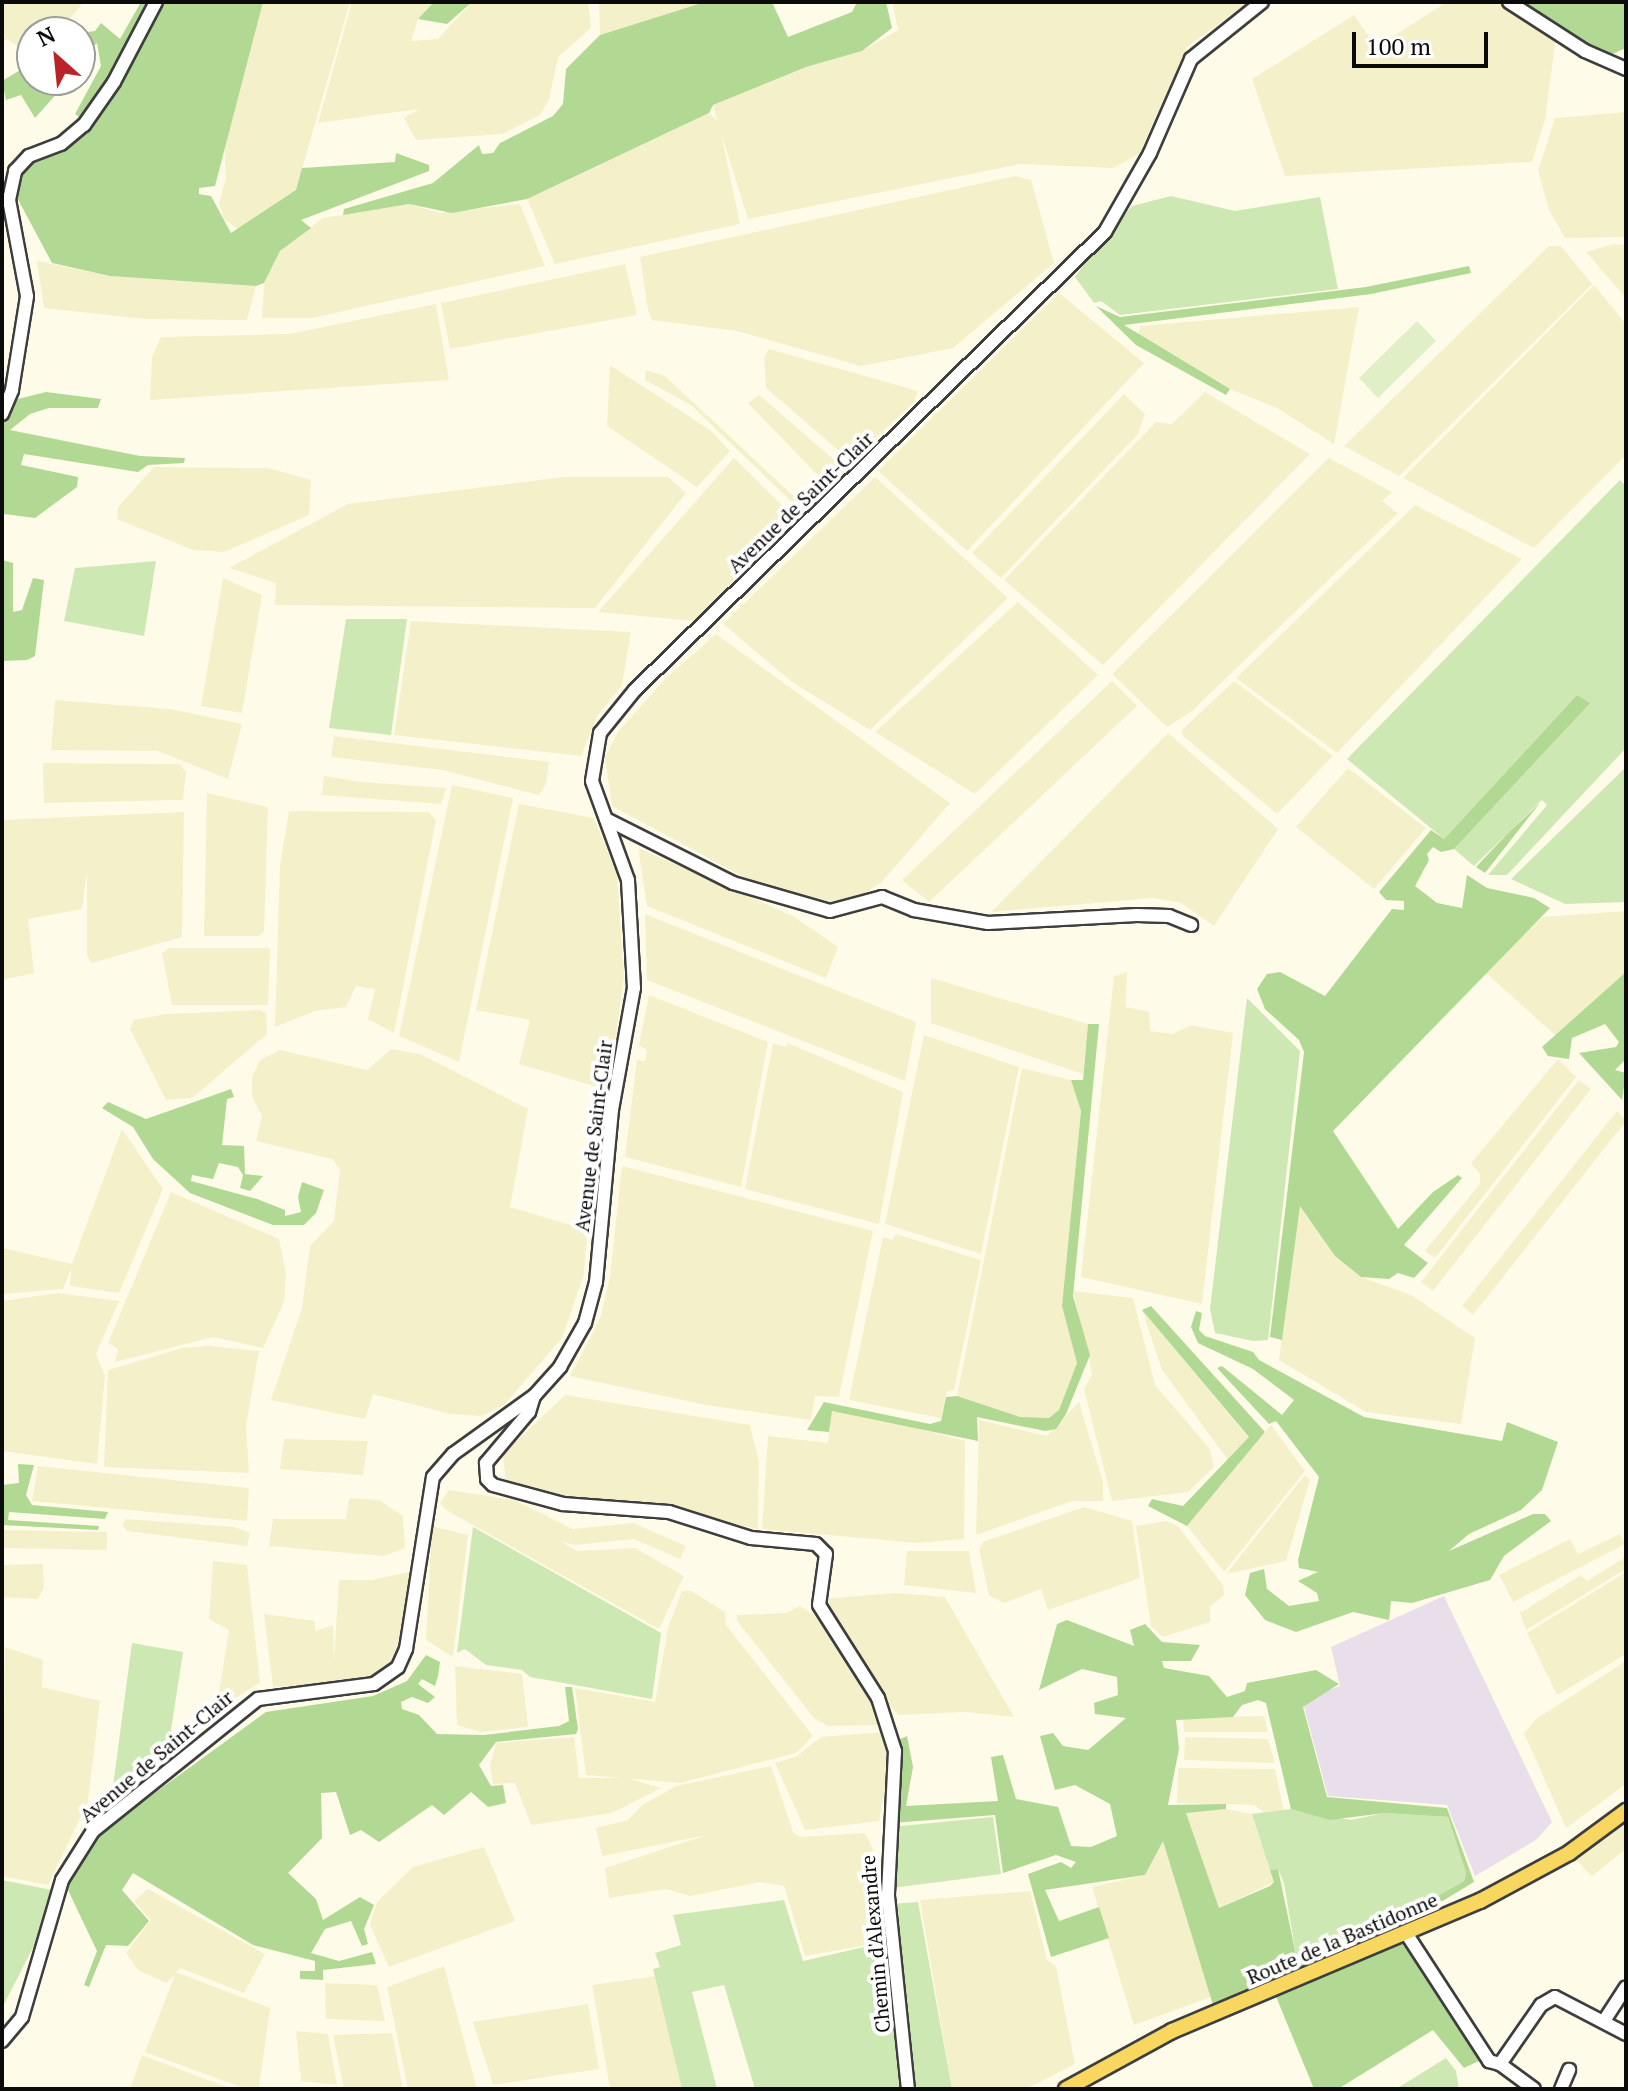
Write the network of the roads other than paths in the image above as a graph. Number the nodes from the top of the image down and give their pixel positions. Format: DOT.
graph roads {
  1 [pos="156,2"];
  2 [pos="1262,2"];
  3 [pos="1509,2"];
  4 [pos="1626,69"];
  5 [pos="2,414"];
  6 [pos="606,819"];
  7 [pos="1191,925"];
  8 [pos="535,1395"];
  9 [pos="1626,1811"];
  10 [pos="1406,1933"];
  11 [pos="1624,1990"];
  12 [pos="1604,2021"];
  13 [pos="1626,2034"];
  14 [pos="2,2041"];
  15 [pos="1500,2064"];
  16 [pos="1569,2070"];
  17 [pos="908,2089"];
  18 [pos="1066,2089"];
  19 [pos="1534,2089"];
  20 [pos="1561,2089"];
  1 -- 5 [label="street"];
  2 -- 6 [label="street, Avenue de Saint-Clair"];
  3 -- 4 [label="street"];
  6 -- 7 [label="street"];
  6 -- 8 [label="street, Avenue de Saint-Clair"];
  8 -- 14 [label="street, Avenue de Saint-Clair"];
  8 -- 17 [label="street, Chemin d'Alexandre"];
  9 -- 10 [label="main road, Route de la Bastidonne"];
  10 -- 15 [label="street"];
  10 -- 18 [label="main road, Route de la Bastidonne"];
  11 -- 12 [label="street"];
  12 -- 13 [label="street"];
  12 -- 15 [label="street"];
  15 -- 19 [label="street"];
  16 -- 20 [label="street"];
}
